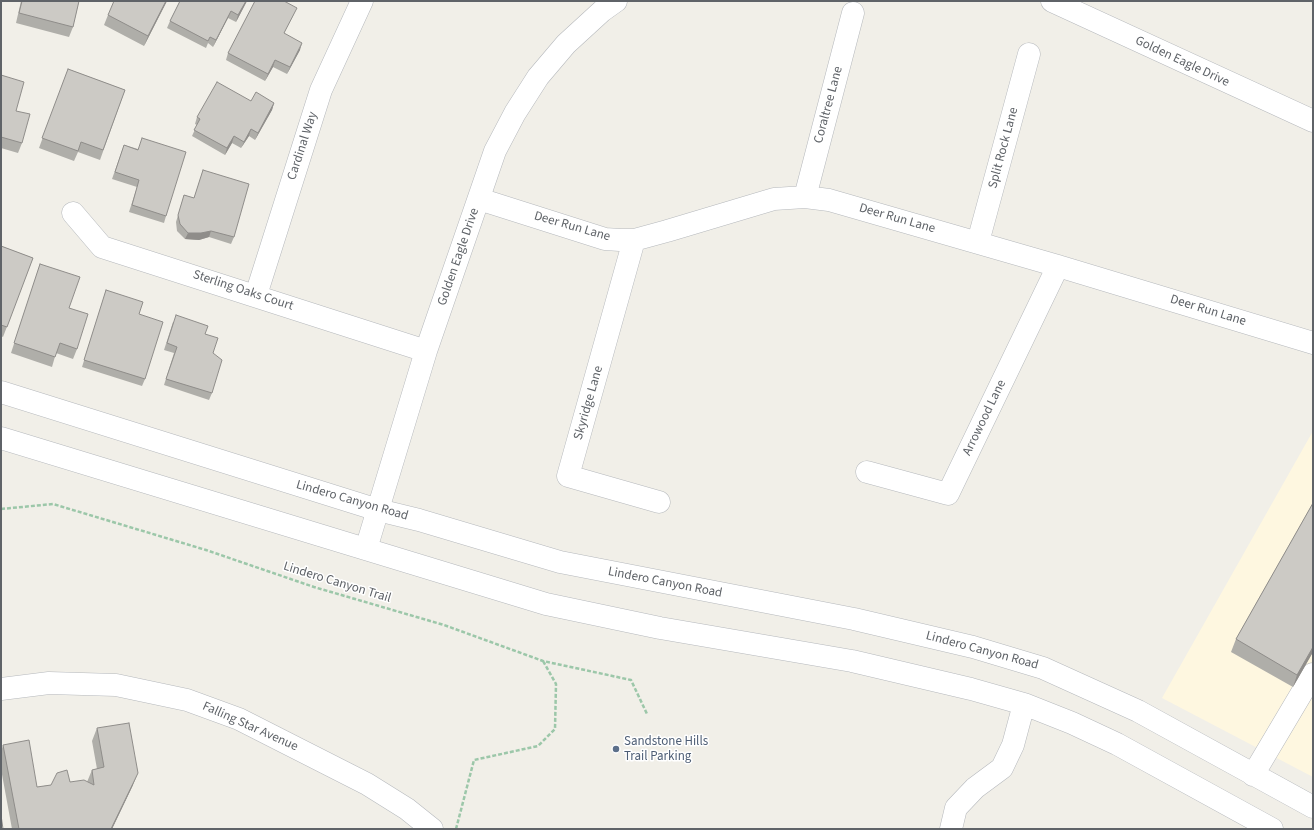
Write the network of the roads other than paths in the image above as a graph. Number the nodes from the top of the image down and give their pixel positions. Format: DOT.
graph roads {
  1 [pos="616,1"];
  2 [pos="1052,1"];
  3 [pos="356,3"];
  4 [pos="853,13"];
  5 [pos="1029,54"];
  6 [pos="1313,121"];
  7 [pos="805,197"];
  8 [pos="479,199"];
  9 [pos="73,213"];
  10 [pos="634,240"];
  11 [pos="978,242"];
  12 [pos="1058,266"];
  13 [pos="256,295"];
  14 [pos="1313,343"];
  15 [pos="426,350"];
  16 [pos="1,392"];
  17 [pos="1,438"];
  18 [pos="867,472"];
  19 [pos="659,502"];
  20 [pos="378,510"];
  21 [pos="366,549"];
  22 [pos="1313,674"];
  23 [pos="1,689"];
  24 [pos="1024,704"];
  25 [pos="1253,775"];
  26 [pos="1313,807"];
  27 [pos="432,829"];
  28 [pos="951,829"];
  29 [pos="1272,829"];
  1 -- 8 [label="street, Golden Eagle Drive"];
  2 -- 6 [label="street, Golden Eagle Drive"];
  3 -- 13 [label="street, Cardinal Way"];
  4 -- 7 [label="street, Coraltree Lane"];
  5 -- 11 [label="street, Split Rock Lane"];
  7 -- 10 [label="street, Deer Run Lane"];
  7 -- 11 [label="street, Deer Run Lane"];
  8 -- 10 [label="street, Deer Run Lane"];
  8 -- 15 [label="street, Golden Eagle Drive"];
  9 -- 13 [label="street, Sterling Oaks Court"];
  10 -- 19 [label="street, Skyridge Lane"];
  11 -- 12 [label="street, Deer Run Lane"];
  12 -- 14 [label="street, Deer Run Lane"];
  12 -- 18 [label="street, Arrowood Lane"];
  13 -- 15 [label="street, Sterling Oaks Court"];
  15 -- 20 [label="street, Golden Eagle Drive"];
  16 -- 20 [label="street, Lindero Canyon Road"];
  17 -- 21 [label="street"];
  20 -- 21 [label="street, Golden Eagle Drive"];
  20 -- 25 [label="street, Lindero Canyon Road"];
  21 -- 24 [label="street"];
  22 -- 25 [label="street"];
  23 -- 27 [label="street, Falling Star Avenue"];
  24 -- 28 [label="street"];
  24 -- 29 [label="street"];
  25 -- 26 [label="street, Lindero Canyon Road"];
}
